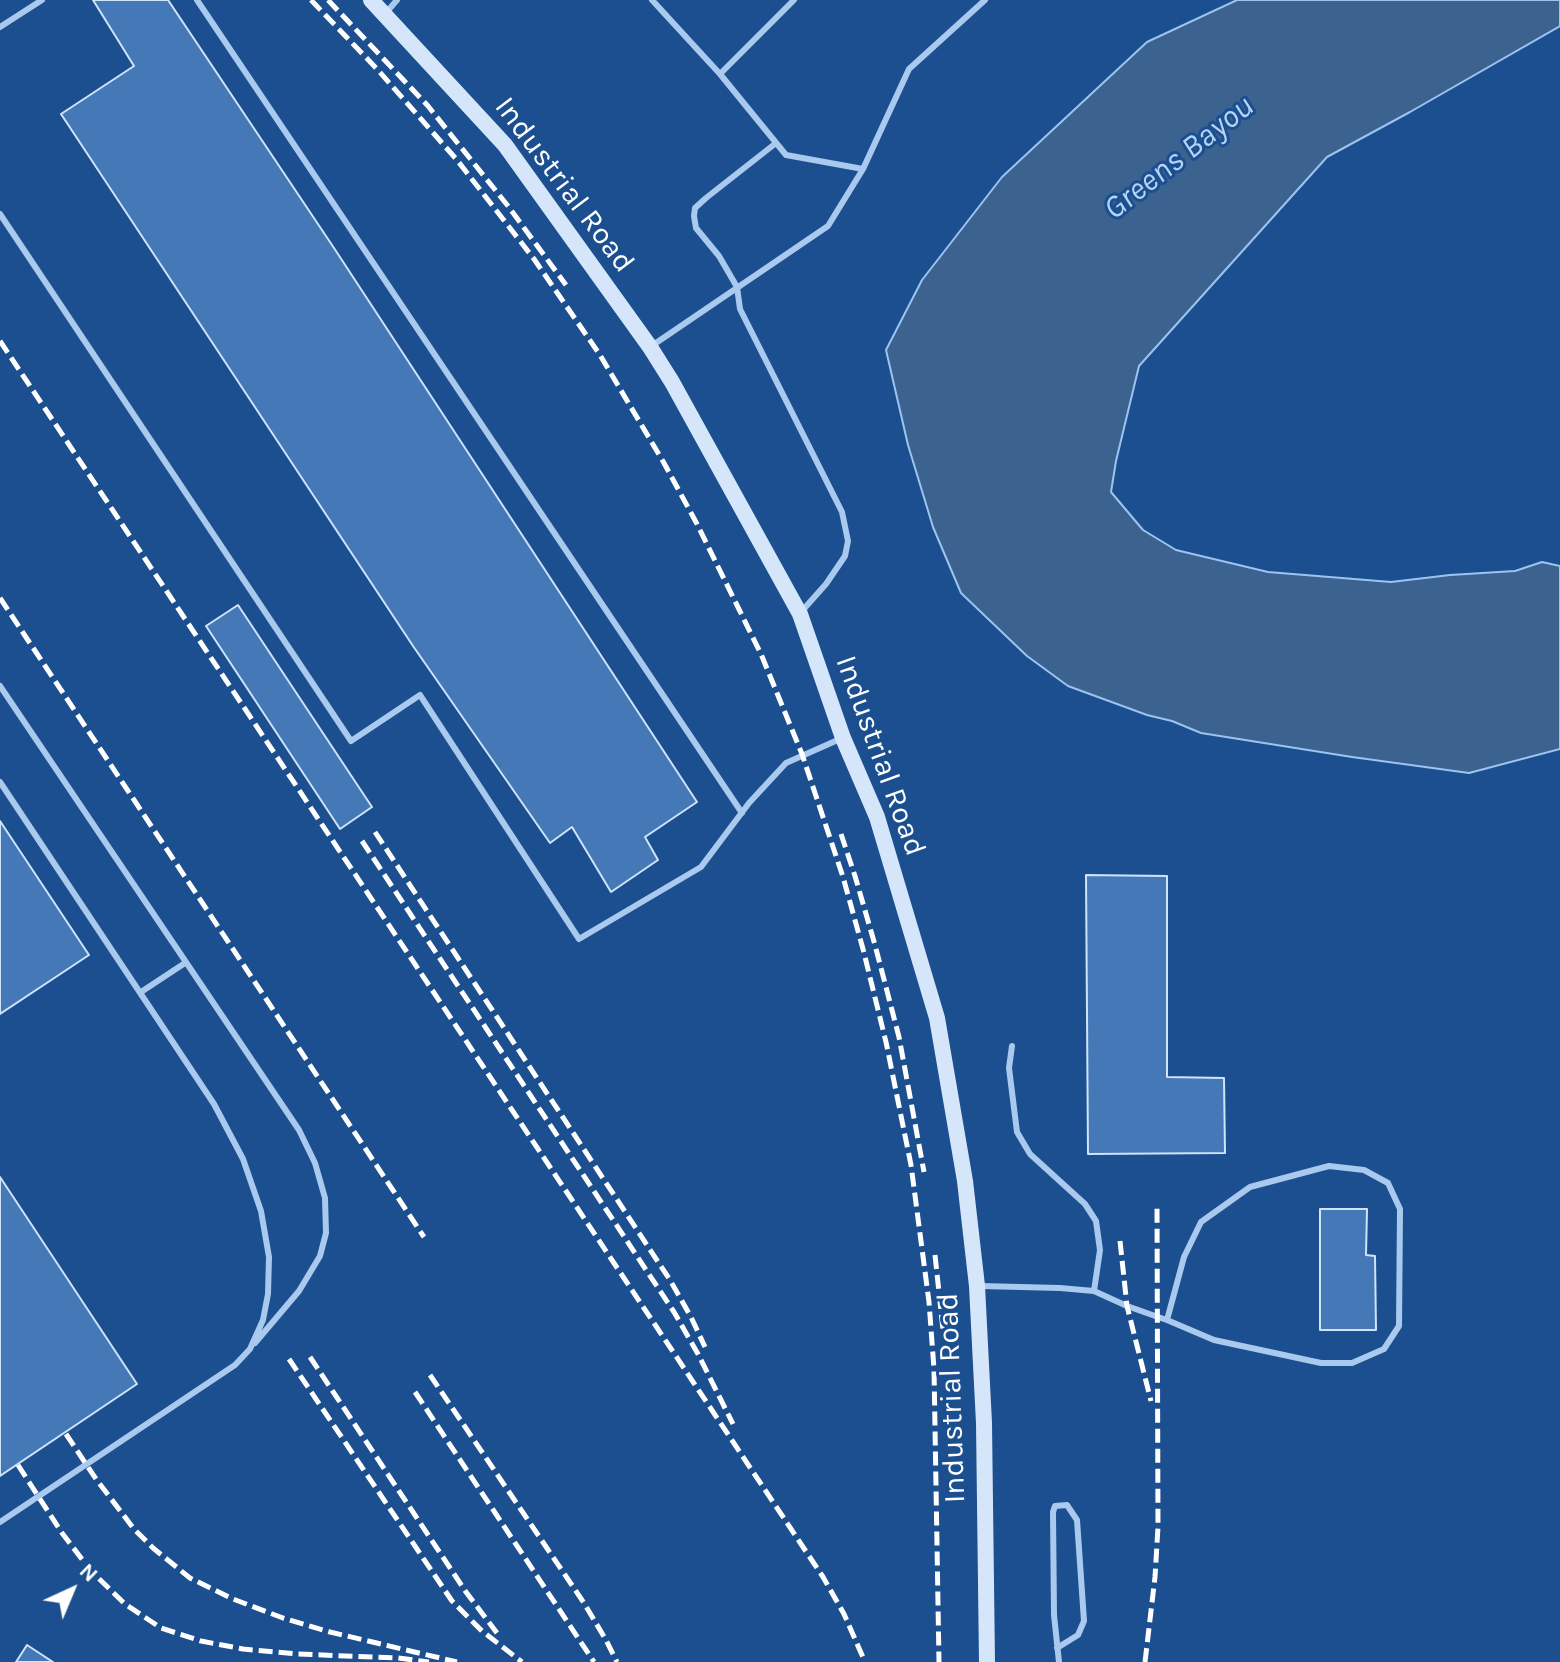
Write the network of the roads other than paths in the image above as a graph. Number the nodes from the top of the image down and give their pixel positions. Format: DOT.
graph roads {
  1 [pos="42,0"];
  2 [pos="197,0"];
  3 [pos="371,0"];
  4 [pos="397,0"];
  5 [pos="794,0"];
  6 [pos="985,0"];
  7 [pos="656,1"];
  8 [pos="385,14"];
  9 [pos="0,27"];
  10 [pos="720,74"];
  11 [pos="776,143"];
  12 [pos="863,169"];
  13 [pos="0,214"];
  14 [pos="737,287"];
  15 [pos="650,347"];
  16 [pos="800,614"];
  17 [pos="0,686"];
  18 [pos="843,738"];
  19 [pos="0,782"];
  20 [pos="742,813"];
  21 [pos="185,963"];
  22 [pos="141,992"];
  23 [pos="1012,1046"];
  24 [pos="977,1286"];
  25 [pos="1094,1291"];
  26 [pos="1167,1320"];
  27 [pos="250,1349"];
  28 [pos="0,1522"];
  29 [pos="1057,1648"];
  30 [pos="987,1662"];
  31 [pos="1059,1662"];
  1 -- 9 [label="lane"];
  2 -- 20 [label="lane"];
  3 -- 8 [label="street, Industrial Road"];
  4 -- 8 [label="lane"];
  5 -- 10 [label="lane"];
  6 -- 12 [label="lane"];
  7 -- 10 [label="lane"];
  8 -- 15 [label="street, Industrial Road"];
  10 -- 11 [label="lane"];
  11 -- 12 [label="lane"];
  11 -- 14 [label="lane"];
  12 -- 14 [label="lane"];
  13 -- 20 [label="lane"];
  14 -- 15 [label="lane"];
  14 -- 16 [label="lane"];
  15 -- 16 [label="street, Industrial Road"];
  16 -- 18 [label="street, Industrial Road"];
  17 -- 21 [label="lane"];
  18 -- 20 [label="lane"];
  18 -- 24 [label="street, Industrial Road"];
  19 -- 22 [label="lane"];
  21 -- 22 [label="lane"];
  21 -- 27 [label="lane"];
  22 -- 27 [label="lane"];
  23 -- 25 [label="lane"];
  24 -- 25 [label="lane"];
  24 -- 30 [label="street, Industrial Road"];
  25 -- 26 [label="lane"];
  26 -- 26 [label="lane"];
  27 -- 28 [label="lane"];
  29 -- 29 [label="lane"];
  29 -- 31 [label="lane"];
}
